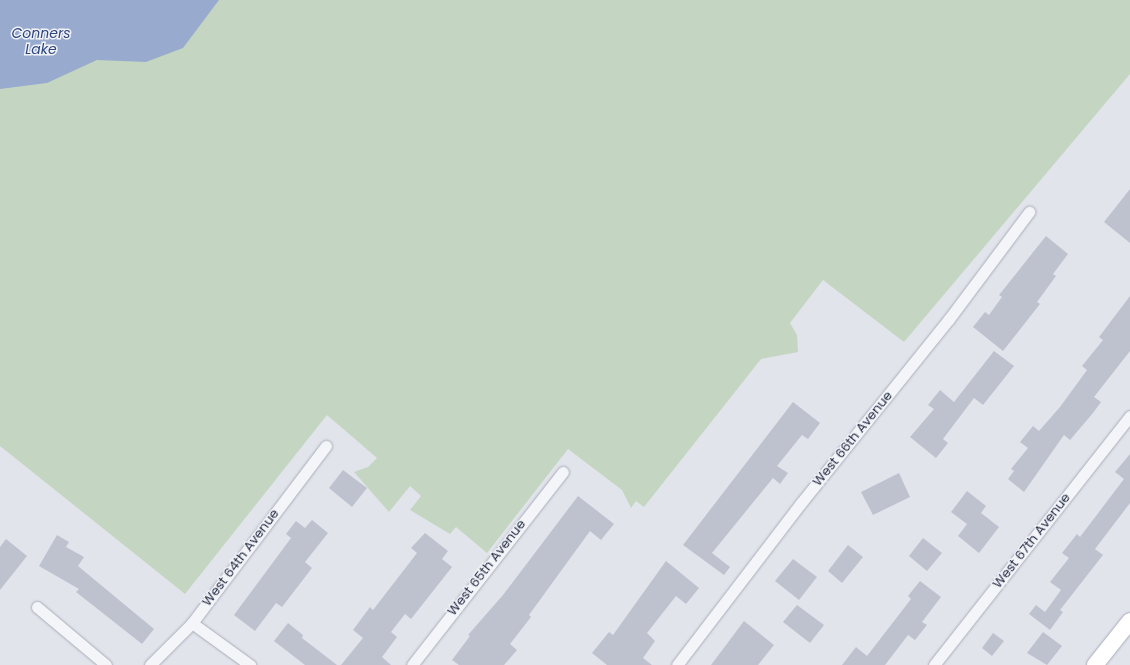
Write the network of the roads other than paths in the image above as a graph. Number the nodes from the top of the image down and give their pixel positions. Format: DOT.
graph roads {
  1 [pos="1029,212"];
  2 [pos="1130,416"];
  3 [pos="326,446"];
  4 [pos="563,472"];
  5 [pos="37,607"];
  6 [pos="1130,621"];
  7 [pos="192,622"];
  8 [pos="106,665"];
  9 [pos="150,665"];
  10 [pos="250,665"];
  11 [pos="412,665"];
  12 [pos="676,665"];
  13 [pos="934,665"];
  14 [pos="1095,665"];
  1 -- 12 [label="street, West 66th Avenue"];
  2 -- 13 [label="street, West 67th Avenue"];
  3 -- 7 [label="street, West 64th Avenue"];
  4 -- 11 [label="street, West 65th Avenue"];
  5 -- 8 [label="street"];
  6 -- 14 [label="main road"];
  7 -- 9 [label="street, West 64th Avenue"];
  7 -- 10 [label="street"];
}
